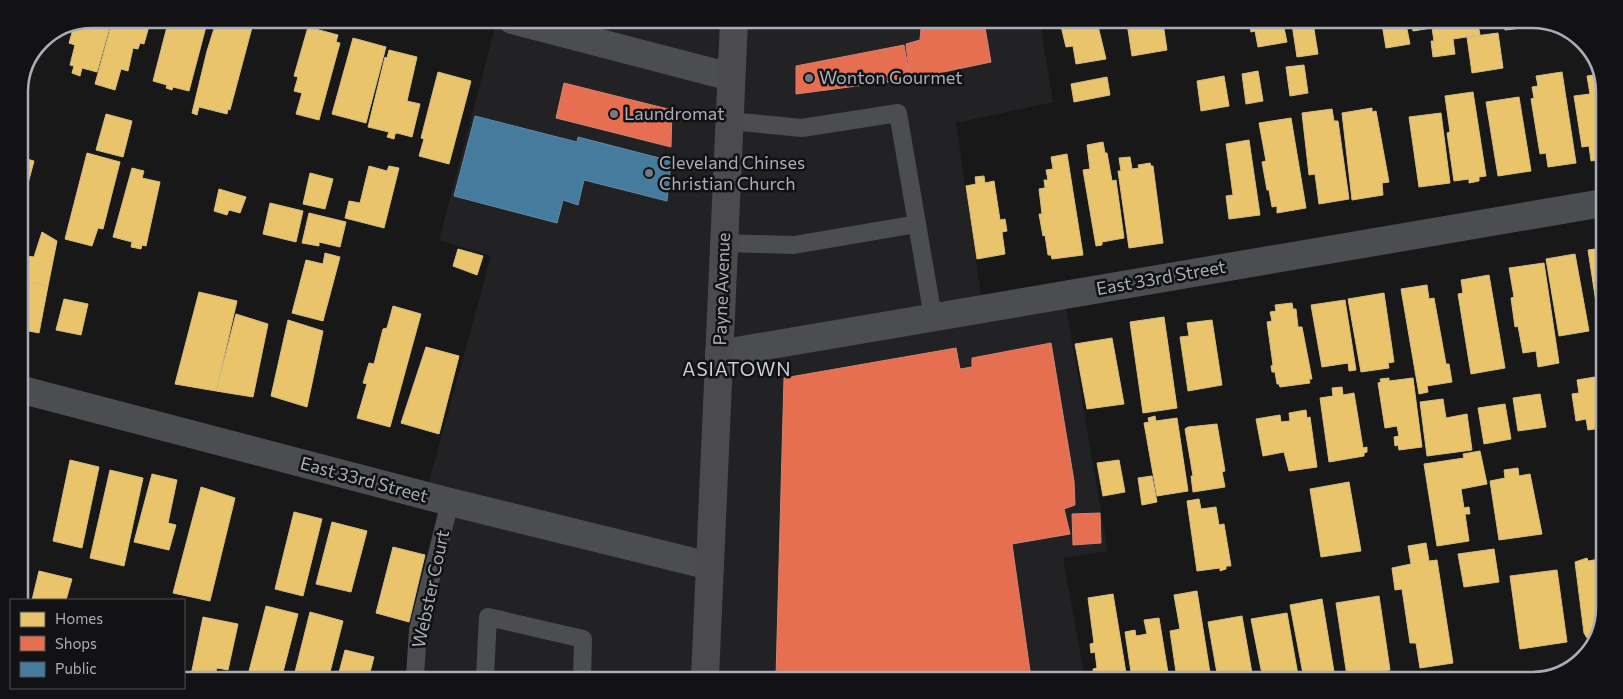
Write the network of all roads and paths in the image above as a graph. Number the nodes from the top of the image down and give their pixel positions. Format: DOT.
graph roads {
  1 [pos="543,28"];
  2 [pos="734,28"];
  3 [pos="731,77"];
  4 [pos="730,120"];
  5 [pos="1595,204"];
  6 [pos="917,224"];
  7 [pos="724,243"];
  8 [pos="933,317"];
  9 [pos="719,354"];
  10 [pos="28,391"];
  11 [pos="450,502"];
  12 [pos="710,566"];
  13 [pos="415,672"];
  14 [pos="485,672"];
  15 [pos="582,672"];
  16 [pos="705,672"];
  1 -- 3 [label="street"];
  2 -- 3 [label="street, Payne Avenue"];
  3 -- 4 [label="street, Payne Avenue"];
  4 -- 6 [label="lane"];
  4 -- 7 [label="street, Payne Avenue"];
  5 -- 8 [label="street, East 33rd Street"];
  6 -- 7 [label="lane"];
  6 -- 8 [label="lane"];
  7 -- 9 [label="street, Payne Avenue"];
  8 -- 9 [label="street, East 33rd Street"];
  9 -- 12 [label="street, Payne Avenue"];
  10 -- 11 [label="street, East 33rd Street"];
  11 -- 12 [label="street, East 33rd Street"];
  11 -- 13 [label="lane, Webster Court"];
  12 -- 16 [label="street, Payne Avenue"];
  14 -- 15 [label="lane"];
}
